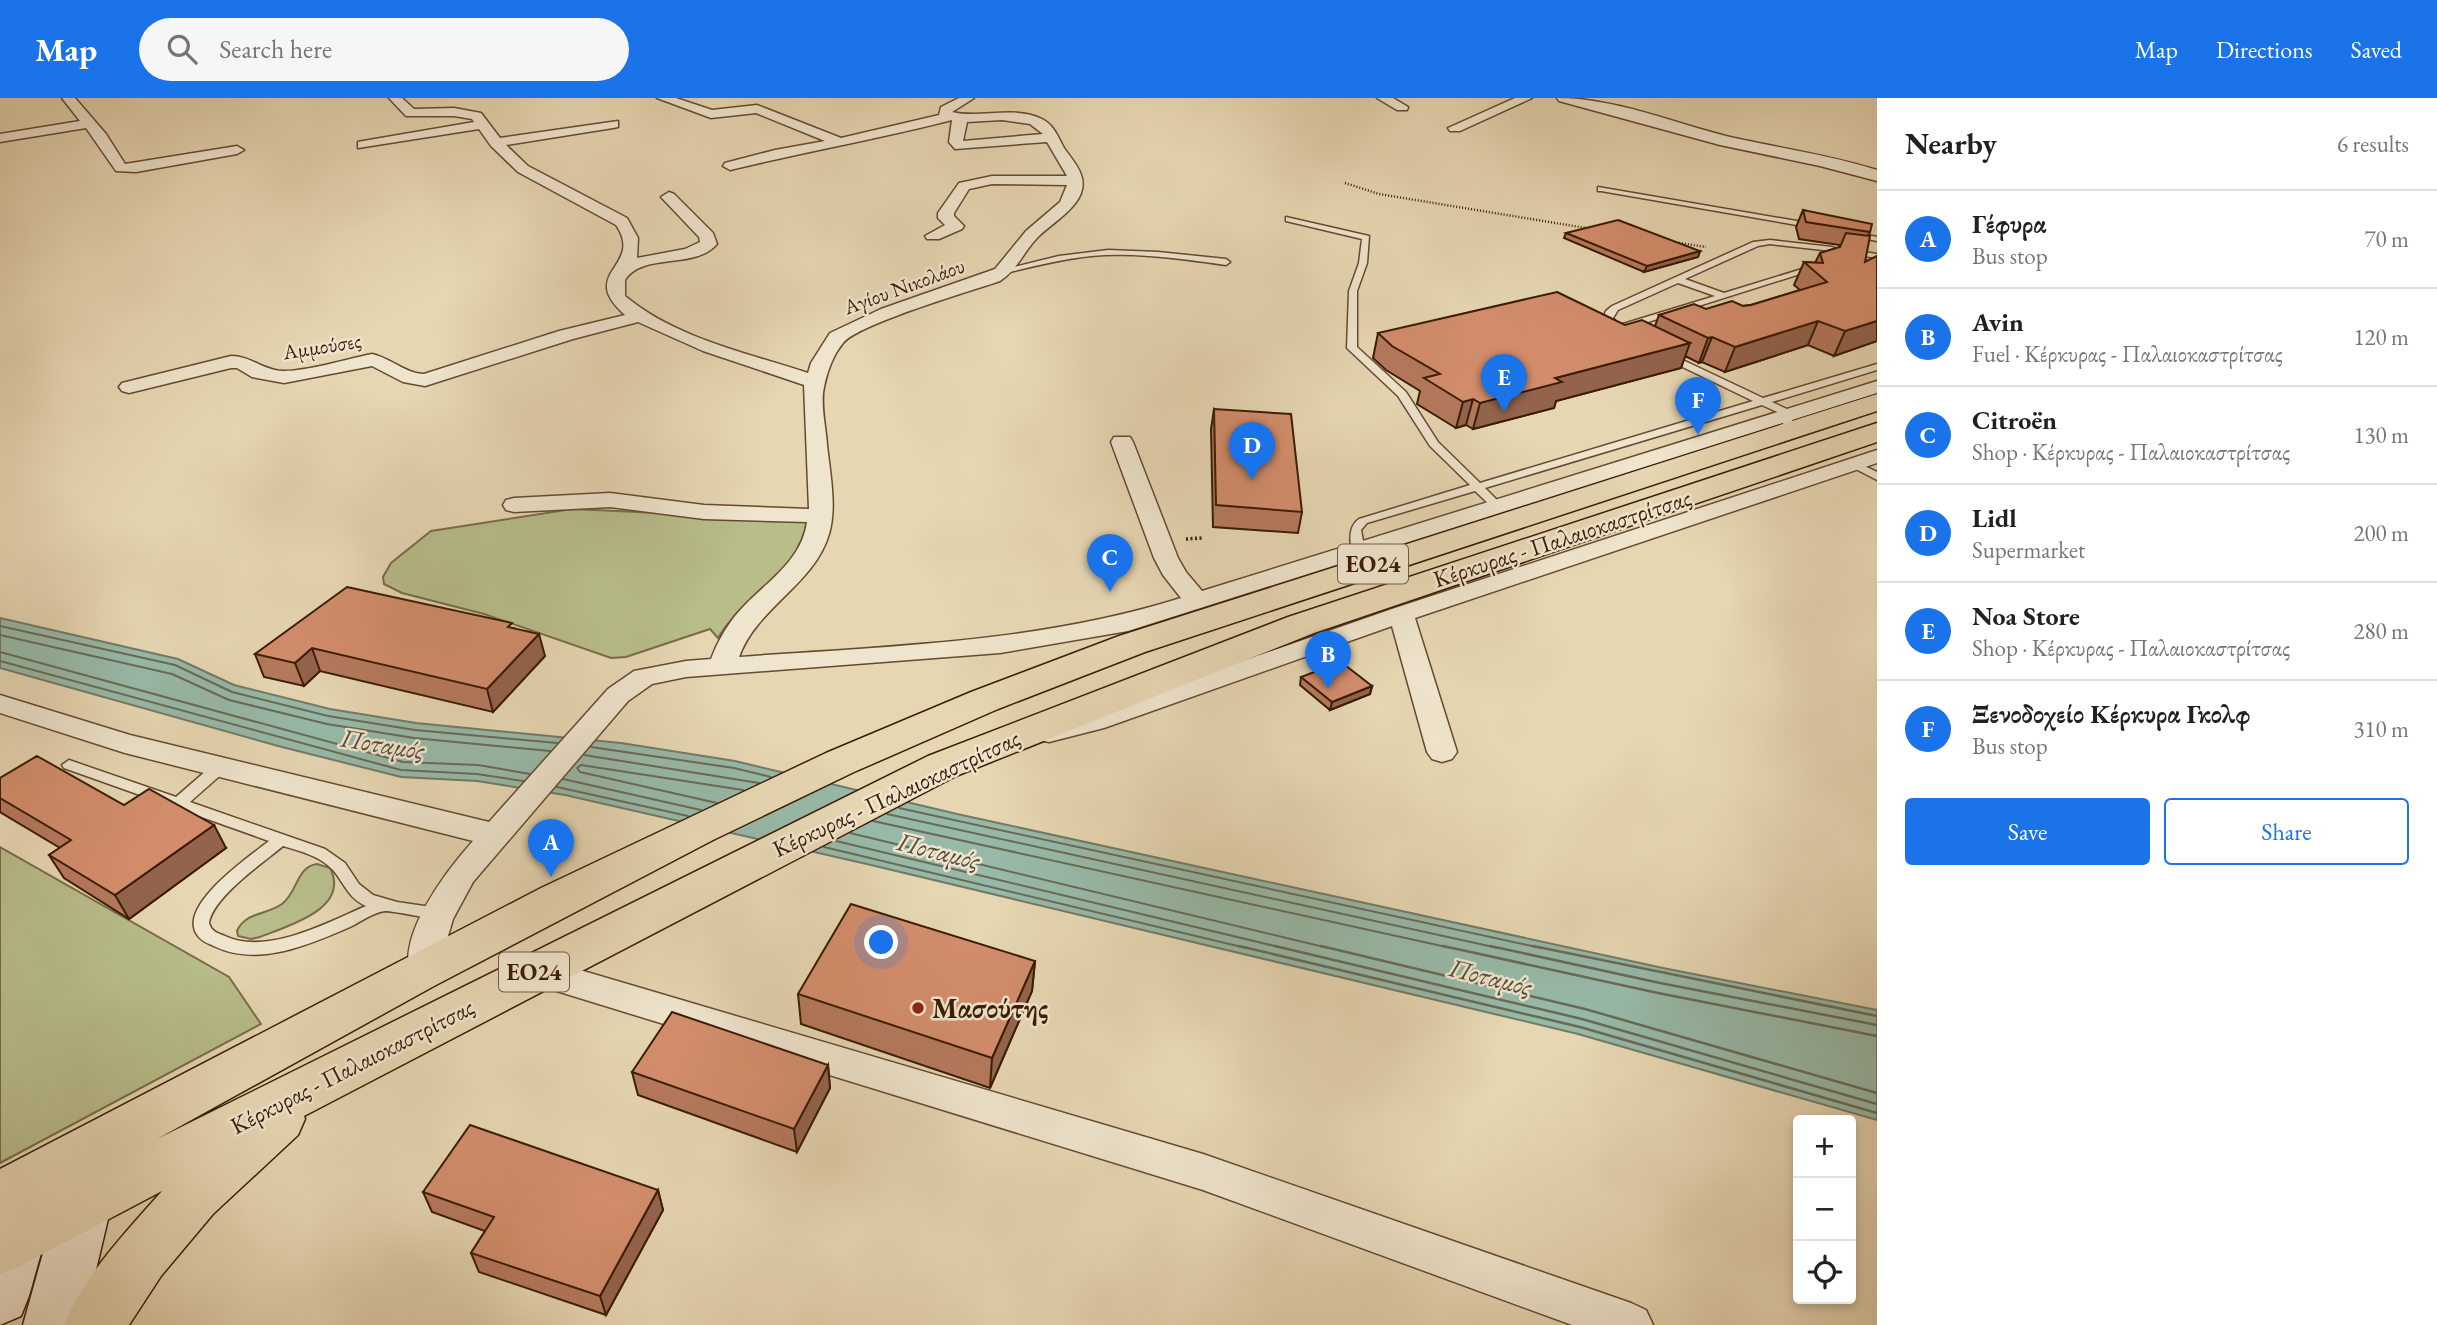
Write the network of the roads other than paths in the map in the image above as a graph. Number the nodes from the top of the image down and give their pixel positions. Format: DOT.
graph roads {
  1 [pos="68,98"];
  2 [pos="395,98"];
  3 [pos="663,98"];
  4 [pos="968,98"];
  5 [pos="1383,98"];
  6 [pos="1526,98"];
  7 [pos="1565,98"];
  8 [pos="1402,107"];
  9 [pos="957,117"];
  10 [pos="89,123"];
  11 [pos="613,124"];
  12 [pos="483,125"];
  13 [pos="1455,128"];
  14 [pos="1052,137"];
  15 [pos="0,138"];
  16 [pos="839,142"];
  17 [pos="495,143"];
  18 [pos="363,145"];
  19 [pos="237,150"];
  20 [pos="730,166"];
  21 [pos="1877,176"];
  22 [pos="1076,181"];
  23 [pos="1601,189"];
  24 [pos="669,197"];
  25 [pos="1289,219"];
  26 [pos="1822,227"];
  27 [pos="1845,232"];
  28 [pos="933,236"];
  29 [pos="1877,239"];
  30 [pos="1832,249"];
  31 [pos="1877,256"];
  32 [pos="1226,262"];
  33 [pos="628,266"];
  34 [pos="1006,270"];
  35 [pos="1679,280"];
  36 [pos="1723,296"];
  37 [pos="641,316"];
  38 [pos="1616,329"];
  39 [pos="1626,336"];
  40 [pos="1655,350"];
  41 [pos="1877,367"];
  42 [pos="815,382"];
  43 [pos="129,387"];
  44 [pos="1877,387"];
  45 [pos="1761,401"];
  46 [pos="1877,402"];
  47 [pos="1785,437"];
  48 [pos="1122,442"];
  49 [pos="1864,456"];
  50 [pos="1477,486"];
  51 [pos="514,505"];
  52 [pos="1498,507"];
  53 [pos="821,516"];
  54 [pos="1361,559"];
  55 [pos="1205,610"];
  56 [pos="1401,614"];
  57 [pos="1216,657"];
  58 [pos="722,666"];
  59 [pos="0,704"];
  60 [pos="995,745"];
  61 [pos="1442,752"];
  62 [pos="69,765"];
  63 [pos="219,768"];
  64 [pos="180,803"];
  65 [pos="495,835"];
  66 [pos="281,839"];
  67 [pos="386,904"];
  68 [pos="438,914"];
  69 [pos="425,970"];
  70 [pos="536,971"];
  71 [pos="318,1084"];
  72 [pos="101,1144"];
  73 [pos="84,1205"];
  74 [pos="13,1215"];
  75 [pos="0,1296"];
  76 [pos="53,1325"];
  77 [pos="94,1325"];
  78 [pos="1631,1325"];
  1 -- 10 [label="street"];
  2 -- 12 [label="street"];
  3 -- 16 [label="street"];
  4 -- 9 [label="street"];
  5 -- 8 [label="street"];
  6 -- 13 [label="street"];
  7 -- 21 [label="street"];
  9 -- 14 [label="street"];
  9 -- 14 [label="street"];
  9 -- 16 [label="street"];
  10 -- 15 [label="street"];
  10 -- 19 [label="street"];
  11 -- 17 [label="street"];
  12 -- 17 [label="street"];
  12 -- 18 [label="street"];
  14 -- 22 [label="street"];
  16 -- 20 [label="street"];
  17 -- 33 [label="street"];
  22 -- 28 [label="street"];
  22 -- 34 [label="street"];
  23 -- 26 [label="lane"];
  24 -- 33 [label="street"];
  25 -- 50 [label="lane"];
  27 -- 29 [label="lane"];
  30 -- 31 [label="lane"];
  30 -- 35 [label="lane"];
  30 -- 36 [label="lane"];
  32 -- 34 [label="lane"];
  33 -- 37 [label="street"];
  34 -- 42 [label="street, Αγίου Νικολάου"];
  35 -- 36 [label="lane"];
  35 -- 38 [label="lane"];
  36 -- 38 [label="lane"];
  37 -- 42 [label="street"];
  37 -- 43 [label="street, Αμμούσες"];
  38 -- 39 [label="lane"];
  40 -- 45 [label="lane"];
  41 -- 45 [label="lane"];
  42 -- 53 [label="street, Αγίου Νικολάου"];
  44 -- 47 [label="street"];
  45 -- 47 [label="lane"];
  45 -- 50 [label="lane"];
  46 -- 47 [label="main road, Κέρκυρας - Παλαιοκαστρίτσας / ΕΟ24"];
  47 -- 49 [label="main road, Κέρκυρας - Παλαιοκαστρίτσας / ΕΟ24"];
  47 -- 52 [label="street"];
  47 -- 54 [label="main road, Κέρκυρας - Παλαιοκαστρίτσας / ΕΟ24"];
  47 -- 57 [label="main road, Κέρκυρας - Παλαιοκαστρίτσας / ΕΟ24"];
  48 -- 55 [label="street"];
  49 -- 56 [label="street"];
  50 -- 52 [label="lane"];
  50 -- 54 [label="lane"];
  51 -- 53 [label="street"];
  52 -- 54 [label="street"];
  53 -- 58 [label="street, Αγίου Νικολάου"];
  54 -- 55 [label="main road, Κέρκυρας - Παλαιοκαστρίτσας / ΕΟ24"];
  55 -- 57 [label="main road"];
  55 -- 58 [label="street"];
  55 -- 69 [label="main road, Κέρκυρας - Παλαιοκαστρίτσας / ΕΟ24"];
  56 -- 60 [label="street"];
  56 -- 61 [label="street"];
  57 -- 60 [label="main road, Κέρκυρας - Παλαιοκαστρίτσας / ΕΟ24"];
  58 -- 65 [label="street"];
  59 -- 63 [label="street"];
  60 -- 70 [label="main road, Κέρκυρας - Παλαιοκαστρίτσας / ΕΟ24"];
  62 -- 64 [label="lane"];
  63 -- 64 [label="lane"];
  63 -- 65 [label="street"];
  64 -- 66 [label="lane"];
  65 -- 68 [label="street"];
  66 -- 67 [label="lane"];
  66 -- 67 [label="lane"];
  67 -- 68 [label="lane"];
  68 -- 69 [label="street"];
  69 -- 72 [label="main road, Κέρκυρας - Παλαιοκαστρίτσας / ΕΟ24"];
  70 -- 71 [label="main road, Κέρκυρας - Παλαιοκαστρίτσας / ΕΟ24"];
  70 -- 78 [label="street"];
  71 -- 73 [label="main road, Κέρκυρας - Παλαιοκαστρίτσας / ΕΟ24"];
  71 -- 77 [label="main road"];
  72 -- 73 [label="main road"];
  72 -- 74 [label="main road, Κέρκυρας - Παλαιοκαστρίτσας / ΕΟ24"];
  73 -- 74 [label="main road, Κέρκυρας - Παλαιοκαστρίτσας / ΕΟ24"];
  73 -- 76 [label="main road"];
  74 -- 75 [label="main road"];
}
